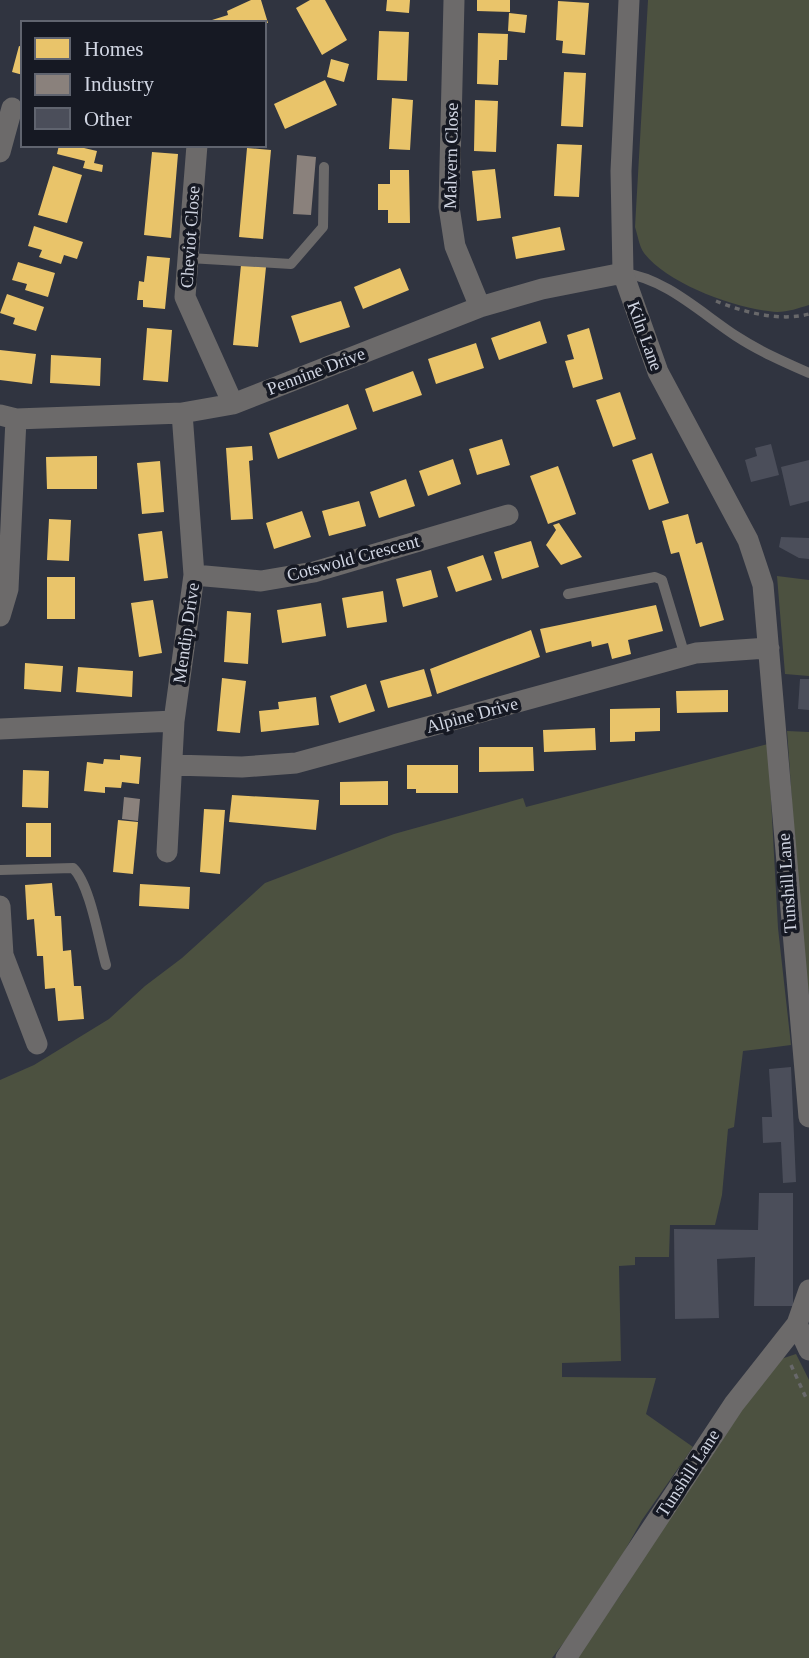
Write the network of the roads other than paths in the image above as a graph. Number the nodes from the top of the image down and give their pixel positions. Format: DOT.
graph roads {
  1 [pos="454,0"];
  2 [pos="628,0"];
  3 [pos="12,108"];
  4 [pos="197,147"];
  5 [pos="0,152"];
  6 [pos="324,167"];
  7 [pos="188,258"];
  8 [pos="622,273"];
  9 [pos="480,307"];
  10 [pos="809,373"];
  11 [pos="233,404"];
  12 [pos="182,413"];
  13 [pos="8,417"];
  14 [pos="508,515"];
  15 [pos="194,575"];
  16 [pos="568,594"];
  17 [pos="0,616"];
  18 [pos="769,648"];
  19 [pos="685,656"];
  20 [pos="174,721"];
  21 [pos="0,729"];
  22 [pos="173,765"];
  23 [pos="167,852"];
  24 [pos="0,870"];
  25 [pos="0,906"];
  26 [pos="106,965"];
  27 [pos="37,1044"];
  28 [pos="809,1117"];
  29 [pos="809,1290"];
  30 [pos="797,1324"];
  31 [pos="809,1350"];
  32 [pos="566,1658"];
  1 -- 9 [label="street, Malvern Close"];
  2 -- 8 [label="street, Kiln Lane"];
  3 -- 5 [label="street"];
  4 -- 7 [label="street, Cheviot Close"];
  6 -- 7 [label="lane"];
  7 -- 11 [label="street, Cheviot Close"];
  8 -- 9 [label="street, Pennine Drive"];
  8 -- 10 [label="lane"];
  8 -- 18 [label="street, Kiln Lane"];
  9 -- 11 [label="street, Pennine Drive"];
  11 -- 12 [label="street, Pennine Drive"];
  12 -- 13 [label="street, Pennine Drive"];
  12 -- 15 [label="street, Mendip Drive"];
  13 -- 17 [label="street"];
  14 -- 15 [label="street, Cotswold Crescent"];
  15 -- 20 [label="street, Mendip Drive"];
  16 -- 19 [label="lane"];
  18 -- 19 [label="street, Alpine Drive"];
  18 -- 28 [label="street, Tunshill Lane"];
  19 -- 22 [label="street, Alpine Drive"];
  20 -- 21 [label="street"];
  20 -- 22 [label="street, Mendip Drive"];
  22 -- 23 [label="street, Mendip Drive"];
  24 -- 26 [label="lane"];
  25 -- 27 [label="street"];
  29 -- 30 [label="street, Tunshill Lane"];
  30 -- 31 [label="street"];
  30 -- 32 [label="street, Tunshill Lane"];
}
